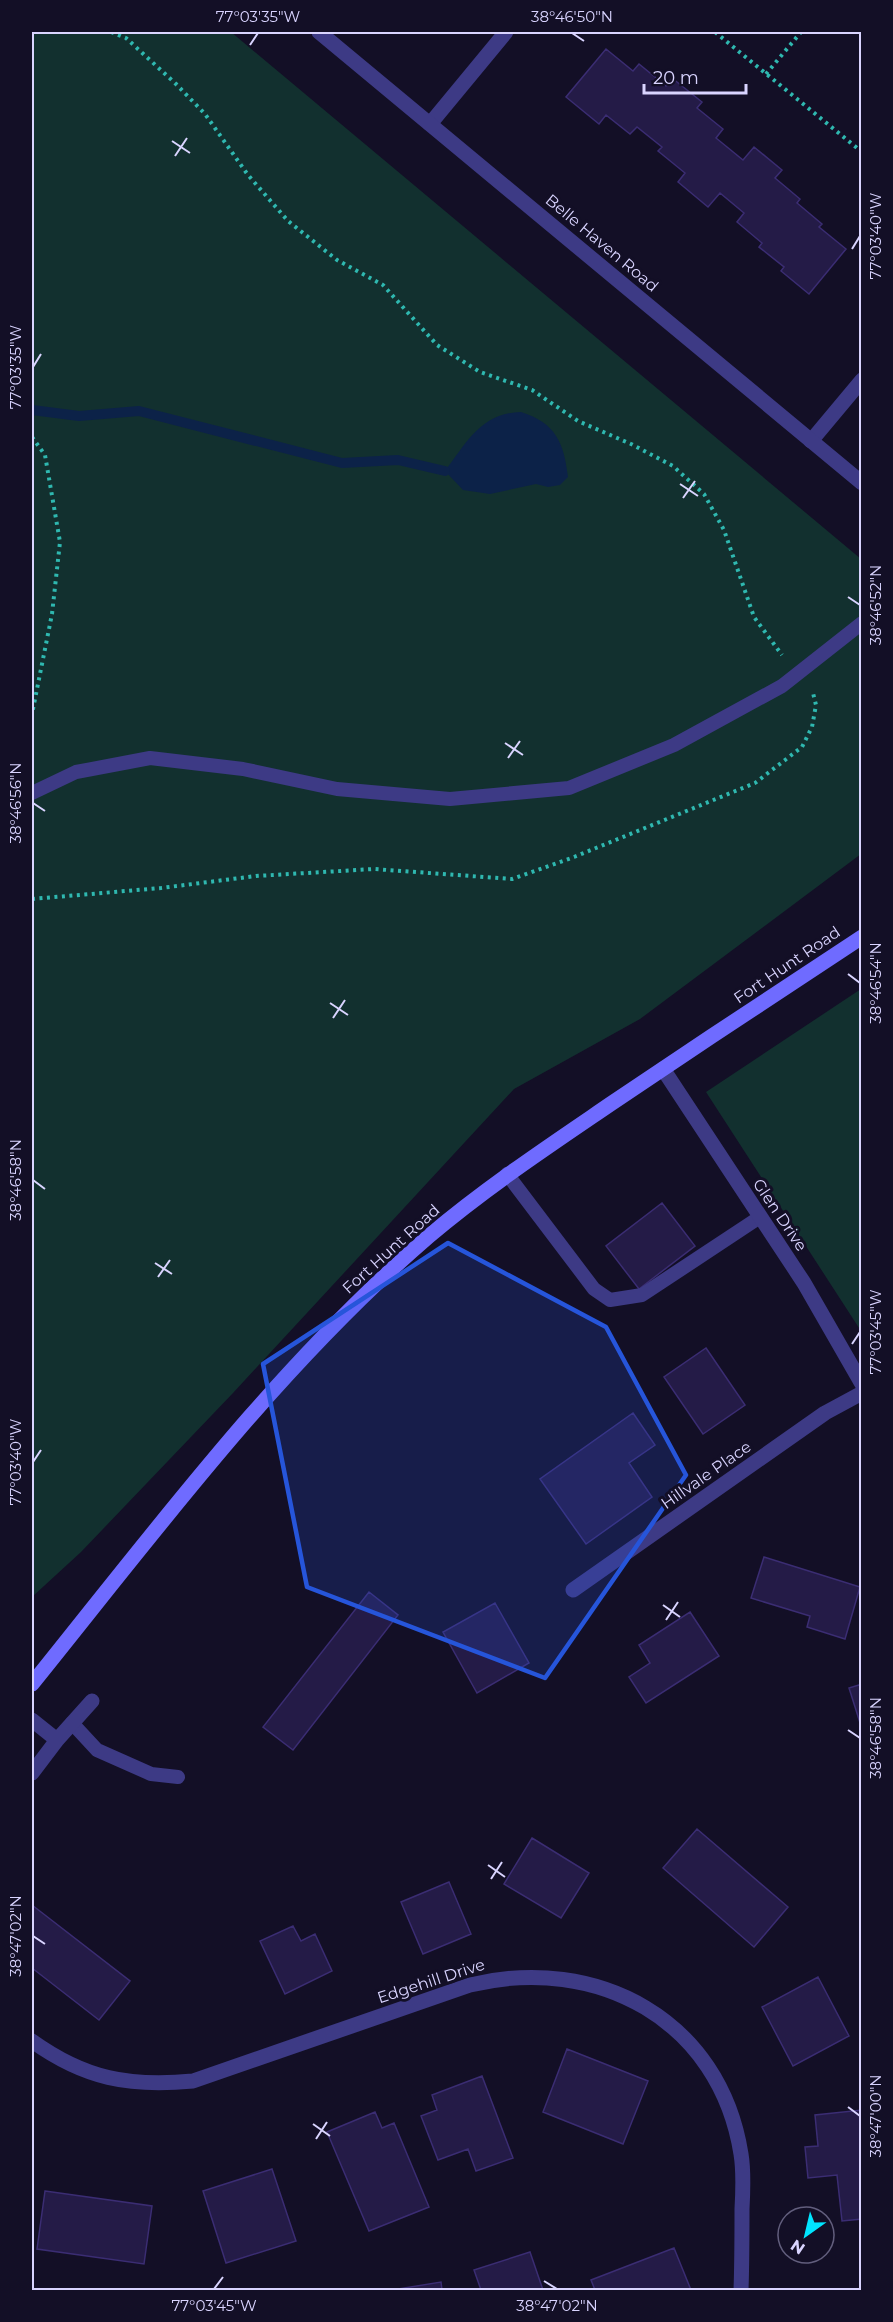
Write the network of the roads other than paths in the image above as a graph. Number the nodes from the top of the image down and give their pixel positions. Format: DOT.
graph roads {
  1 [pos="319,32"];
  2 [pos="506,32"];
  3 [pos="430,124"];
  4 [pos="861,380"];
  5 [pos="811,441"];
  6 [pos="861,483"];
  7 [pos="861,623"];
  8 [pos="32,793"];
  9 [pos="861,937"];
  10 [pos="663,1069"];
  11 [pos="507,1174"];
  12 [pos="760,1217"];
  13 [pos="861,1384"];
  14 [pos="861,1393"];
  15 [pos="573,1590"];
  16 [pos="32,1684"];
  17 [pos="92,1701"];
  18 [pos="32,1720"];
  19 [pos="72,1723"];
  20 [pos="57,1740"];
  21 [pos="32,1773"];
  22 [pos="178,1777"];
  23 [pos="32,2041"];
  24 [pos="741,2290"];
  1 -- 3 [label="street, Belle Haven Road"];
  2 -- 3 [label="street"];
  3 -- 5 [label="street, Belle Haven Road"];
  4 -- 5 [label="street"];
  5 -- 6 [label="street, Belle Haven Road"];
  7 -- 8 [label="lane"];
  9 -- 10 [label="main road, Fort Hunt Road"];
  10 -- 11 [label="main road, Fort Hunt Road"];
  10 -- 12 [label="street, Glen Drive"];
  11 -- 12 [label="lane"];
  11 -- 16 [label="main road, Fort Hunt Road"];
  12 -- 13 [label="street, Glen Drive"];
  14 -- 15 [label="street, Hillvale Place"];
  17 -- 19 [label="street"];
  18 -- 20 [label="street"];
  19 -- 20 [label="street"];
  19 -- 22 [label="lane"];
  20 -- 21 [label="street"];
  23 -- 24 [label="street, Edgehill Drive"];
}
